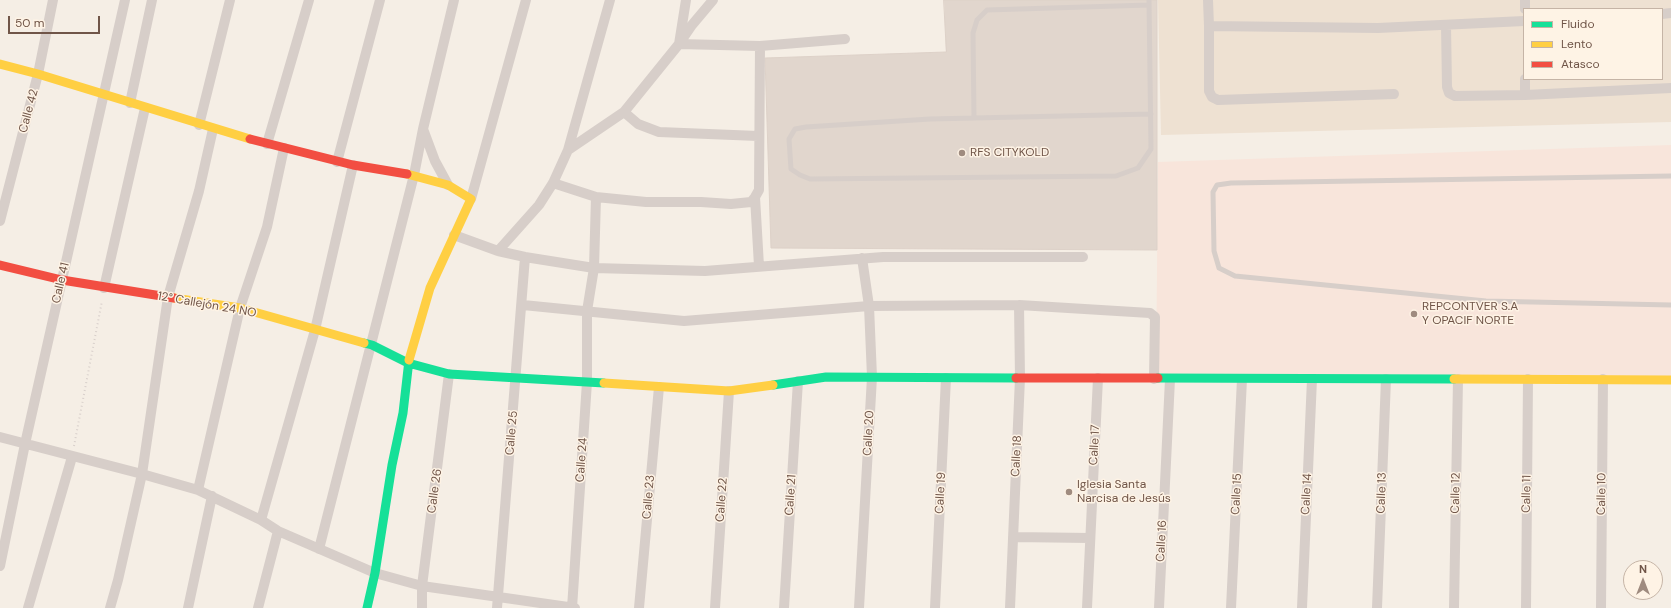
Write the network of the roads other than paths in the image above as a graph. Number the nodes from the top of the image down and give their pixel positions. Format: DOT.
graph roads {
  1 [pos="53,0"];
  2 [pos="125,0"];
  3 [pos="152,0"];
  4 [pos="230,0"];
  5 [pos="309,0"];
  6 [pos="380,0"];
  7 [pos="454,0"];
  8 [pos="526,0"];
  9 [pos="610,0"];
  10 [pos="686,0"];
  11 [pos="713,0"];
  12 [pos="1208,0"];
  13 [pos="1149,2"];
  14 [pos="1523,21"];
  15 [pos="1446,24"];
  16 [pos="1209,26"];
  17 [pos="845,39"];
  18 [pos="679,44"];
  19 [pos="760,46"];
  20 [pos="0,64"];
  21 [pos="38,74"];
  22 [pos="1525,80"];
  23 [pos="1671,88"];
  24 [pos="1394,94"];
  25 [pos="1525,95"];
  26 [pos="104,96"];
  27 [pos="130,103"];
  28 [pos="145,108"];
  29 [pos="624,112"];
  30 [pos="1151,114"];
  31 [pos="974,118"];
  32 [pos="199,125"];
  33 [pos="213,129"];
  34 [pos="423,129"];
  35 [pos="758,136"];
  36 [pos="267,144"];
  37 [pos="284,148"];
  38 [pos="568,150"];
  39 [pos="337,162"];
  40 [pos="352,165"];
  41 [pos="414,175"];
  42 [pos="1671,176"];
  43 [pos="553,184"];
  44 [pos="448,185"];
  45 [pos="596,197"];
  46 [pos="755,197"];
  47 [pos="471,199"];
  48 [pos="0,221"];
  49 [pos="454,235"];
  50 [pos="498,251"];
  51 [pos="525,257"];
  52 [pos="1083,257"];
  53 [pos="862,258"];
  54 [pos="0,265"];
  55 [pos="759,266"];
  56 [pos="594,268"];
  57 [pos="62,280"];
  58 [pos="104,288"];
  59 [pos="168,297"];
  60 [pos="523,305"];
  61 [pos="1019,305"];
  62 [pos="1671,305"];
  63 [pos="869,306"];
  64 [pos="240,308"];
  65 [pos="588,311"];
  66 [pos="315,330"];
  67 [pos="372,345"];
  68 [pos="408,363"];
  69 [pos="449,374"];
  70 [pos="872,377"];
  71 [pos="516,378"];
  72 [pos="946,378"];
  73 [pos="1020,378"];
  74 [pos="1098,378"];
  75 [pos="1154,379"];
  76 [pos="1170,379"];
  77 [pos="1242,379"];
  78 [pos="1312,379"];
  79 [pos="1386,379"];
  80 [pos="1458,379"];
  81 [pos="1528,379"];
  82 [pos="1603,379"];
  83 [pos="1671,380"];
  84 [pos="798,381"];
  85 [pos="587,382"];
  86 [pos="659,387"];
  87 [pos="729,391"];
  88 [pos="0,437"];
  89 [pos="25,444"];
  90 [pos="72,457"];
  91 [pos="142,474"];
  92 [pos="198,490"];
  93 [pos="212,496"];
  94 [pos="261,520"];
  95 [pos="278,530"];
  96 [pos="1013,537"];
  97 [pos="1090,538"];
  98 [pos="320,549"];
  99 [pos="0,566"];
  100 [pos="375,573"];
  101 [pos="422,586"];
  102 [pos="497,597"];
  103 [pos="28,608"];
  104 [pos="110,608"];
  105 [pos="188,608"];
  106 [pos="258,608"];
  107 [pos="367,608"];
  108 [pos="422,608"];
  109 [pos="497,608"];
  110 [pos="573,608"];
  111 [pos="639,608"];
  112 [pos="715,608"];
  113 [pos="784,608"];
  114 [pos="859,608"];
  115 [pos="935,608"];
  116 [pos="1010,608"];
  117 [pos="1087,608"];
  118 [pos="1159,608"];
  119 [pos="1231,608"];
  120 [pos="1302,608"];
  121 [pos="1377,608"];
  122 [pos="1454,608"];
  123 [pos="1526,608"];
  124 [pos="1601,608"];
  1 -- 21 [label="street, Calle 42"];
  2 -- 26 [label="street, Calle 41"];
  3 -- 27 [label="street"];
  4 -- 32 [label="street"];
  5 -- 36 [label="street"];
  6 -- 39 [label="street"];
  7 -- 34 [label="street"];
  8 -- 47 [label="street"];
  9 -- 38 [label="street"];
  10 -- 18 [label="street"];
  11 -- 18 [label="street"];
  12 -- 16 [label="street"];
  13 -- 30 [label="lane"];
  13 -- 31 [label="lane"];
  14 -- 15 [label="street"];
  15 -- 16 [label="street"];
  15 -- 25 [label="street"];
  16 -- 24 [label="street"];
  17 -- 19 [label="street"];
  18 -- 19 [label="street"];
  18 -- 29 [label="street"];
  19 -- 35 [label="street"];
  20 -- 21 [label="street"];
  21 -- 26 [label="street"];
  21 -- 48 [label="street, Calle 42"];
  22 -- 25 [label="street"];
  23 -- 25 [label="street"];
  26 -- 27 [label="street"];
  26 -- 57 [label="street, Calle 41"];
  27 -- 28 [label="street"];
  28 -- 32 [label="street"];
  28 -- 58 [label="street"];
  29 -- 35 [label="street"];
  29 -- 38 [label="street"];
  30 -- 31 [label="lane"];
  30 -- 31 [label="lane"];
  32 -- 33 [label="street"];
  33 -- 36 [label="street"];
  33 -- 59 [label="street"];
  34 -- 41 [label="street"];
  34 -- 44 [label="street"];
  35 -- 46 [label="street"];
  36 -- 37 [label="street"];
  37 -- 39 [label="street"];
  37 -- 64 [label="street"];
  38 -- 43 [label="street"];
  39 -- 40 [label="street"];
  40 -- 41 [label="street"];
  40 -- 66 [label="street"];
  41 -- 44 [label="street"];
  41 -- 67 [label="street"];
  42 -- 62 [label="lane"];
  43 -- 45 [label="street"];
  43 -- 50 [label="street"];
  44 -- 47 [label="street"];
  45 -- 46 [label="street"];
  45 -- 56 [label="street, Calle 24"];
  46 -- 55 [label="street"];
  47 -- 49 [label="street"];
  49 -- 50 [label="street"];
  49 -- 68 [label="street"];
  50 -- 51 [label="street"];
  51 -- 56 [label="street"];
  51 -- 60 [label="street, Calle 25"];
  52 -- 53 [label="street"];
  53 -- 55 [label="street"];
  53 -- 63 [label="street, Calle 20"];
  54 -- 57 [label="street, 12° Callejón 24 NO"];
  55 -- 56 [label="street"];
  56 -- 65 [label="street, Calle 24"];
  57 -- 58 [label="street, 12° Callejón 24 NO"];
  57 -- 89 [label="street, Calle 41"];
  58 -- 59 [label="street, 12° Callejón 24 NO"];
  59 -- 64 [label="street, 12° Callejón 24 NO"];
  59 -- 91 [label="street"];
  60 -- 65 [label="street"];
  60 -- 71 [label="street, Calle 25"];
  61 -- 63 [label="street"];
  61 -- 73 [label="street, Calle 18"];
  61 -- 75 [label="street"];
  63 -- 65 [label="street"];
  63 -- 70 [label="street, Calle 20"];
  64 -- 66 [label="street, 12° Callejón 24 NO"];
  64 -- 92 [label="street"];
  65 -- 85 [label="street, Calle 24"];
  66 -- 67 [label="street, 12° Callejón 24 NO"];
  66 -- 94 [label="street"];
  67 -- 68 [label="street, 12° Callejón 24 NO"];
  67 -- 98 [label="street"];
  68 -- 69 [label="street, 12° Callejón 24 NO"];
  68 -- 100 [label="street"];
  69 -- 71 [label="street, 12° Callejón 24 NO"];
  69 -- 101 [label="street, Calle 26"];
  70 -- 72 [label="street, 12° Callejón 24 NO"];
  70 -- 84 [label="street, 12° Callejón 24 NO"];
  70 -- 114 [label="street, Calle 20"];
  71 -- 85 [label="street, 12° Callejón 24 NO"];
  71 -- 102 [label="street, Calle 25"];
  72 -- 73 [label="street, 12° Callejón 24 NO"];
  72 -- 115 [label="street, Calle 19"];
  73 -- 74 [label="street, 12° Callejón 24 NO"];
  73 -- 96 [label="street, Calle 18"];
  74 -- 75 [label="street, 12° Callejón 24 NO"];
  74 -- 97 [label="street, Calle 17"];
  75 -- 76 [label="street, 12° Callejón 24 NO"];
  76 -- 77 [label="street, 12° Callejón 24 NO"];
  76 -- 118 [label="street, Calle 16"];
  77 -- 78 [label="street, 12° Callejón 24 NO"];
  77 -- 119 [label="street, Calle 15"];
  78 -- 79 [label="street, 12° Callejón 24 NO"];
  78 -- 120 [label="street, Calle 14"];
  79 -- 80 [label="street, 12° Callejón 24 NO"];
  79 -- 121 [label="street, Calle 13"];
  80 -- 81 [label="street, 12° Callejón 24 NO"];
  80 -- 122 [label="street, Calle 12"];
  81 -- 82 [label="street, 12° Callejón 24 NO"];
  81 -- 123 [label="street, Calle 11"];
  82 -- 83 [label="street, 12° Callejón 24 NO"];
  82 -- 124 [label="street, Calle 10"];
  84 -- 87 [label="street, 12° Callejón 24 NO"];
  84 -- 113 [label="street, Calle 21"];
  85 -- 86 [label="street, 12° Callejón 24 NO"];
  85 -- 110 [label="street, Calle 24"];
  86 -- 87 [label="street, 12° Callejón 24 NO"];
  86 -- 111 [label="street, Calle 23"];
  87 -- 112 [label="street, Calle 22"];
  88 -- 89 [label="street"];
  89 -- 90 [label="street"];
  89 -- 99 [label="street, Calle 41"];
  90 -- 91 [label="street"];
  90 -- 103 [label="street"];
  91 -- 92 [label="street"];
  91 -- 104 [label="street"];
  92 -- 93 [label="street"];
  93 -- 94 [label="street"];
  93 -- 105 [label="street"];
  94 -- 95 [label="street"];
  95 -- 98 [label="street"];
  95 -- 106 [label="street"];
  96 -- 97 [label="street"];
  96 -- 116 [label="street, Calle 18"];
  97 -- 117 [label="street, Calle 17"];
  98 -- 100 [label="street"];
  100 -- 101 [label="street"];
  100 -- 107 [label="street"];
  101 -- 102 [label="street"];
  101 -- 108 [label="street, Calle 26"];
  102 -- 109 [label="street, Calle 25"];
  102 -- 110 [label="street"];
}
